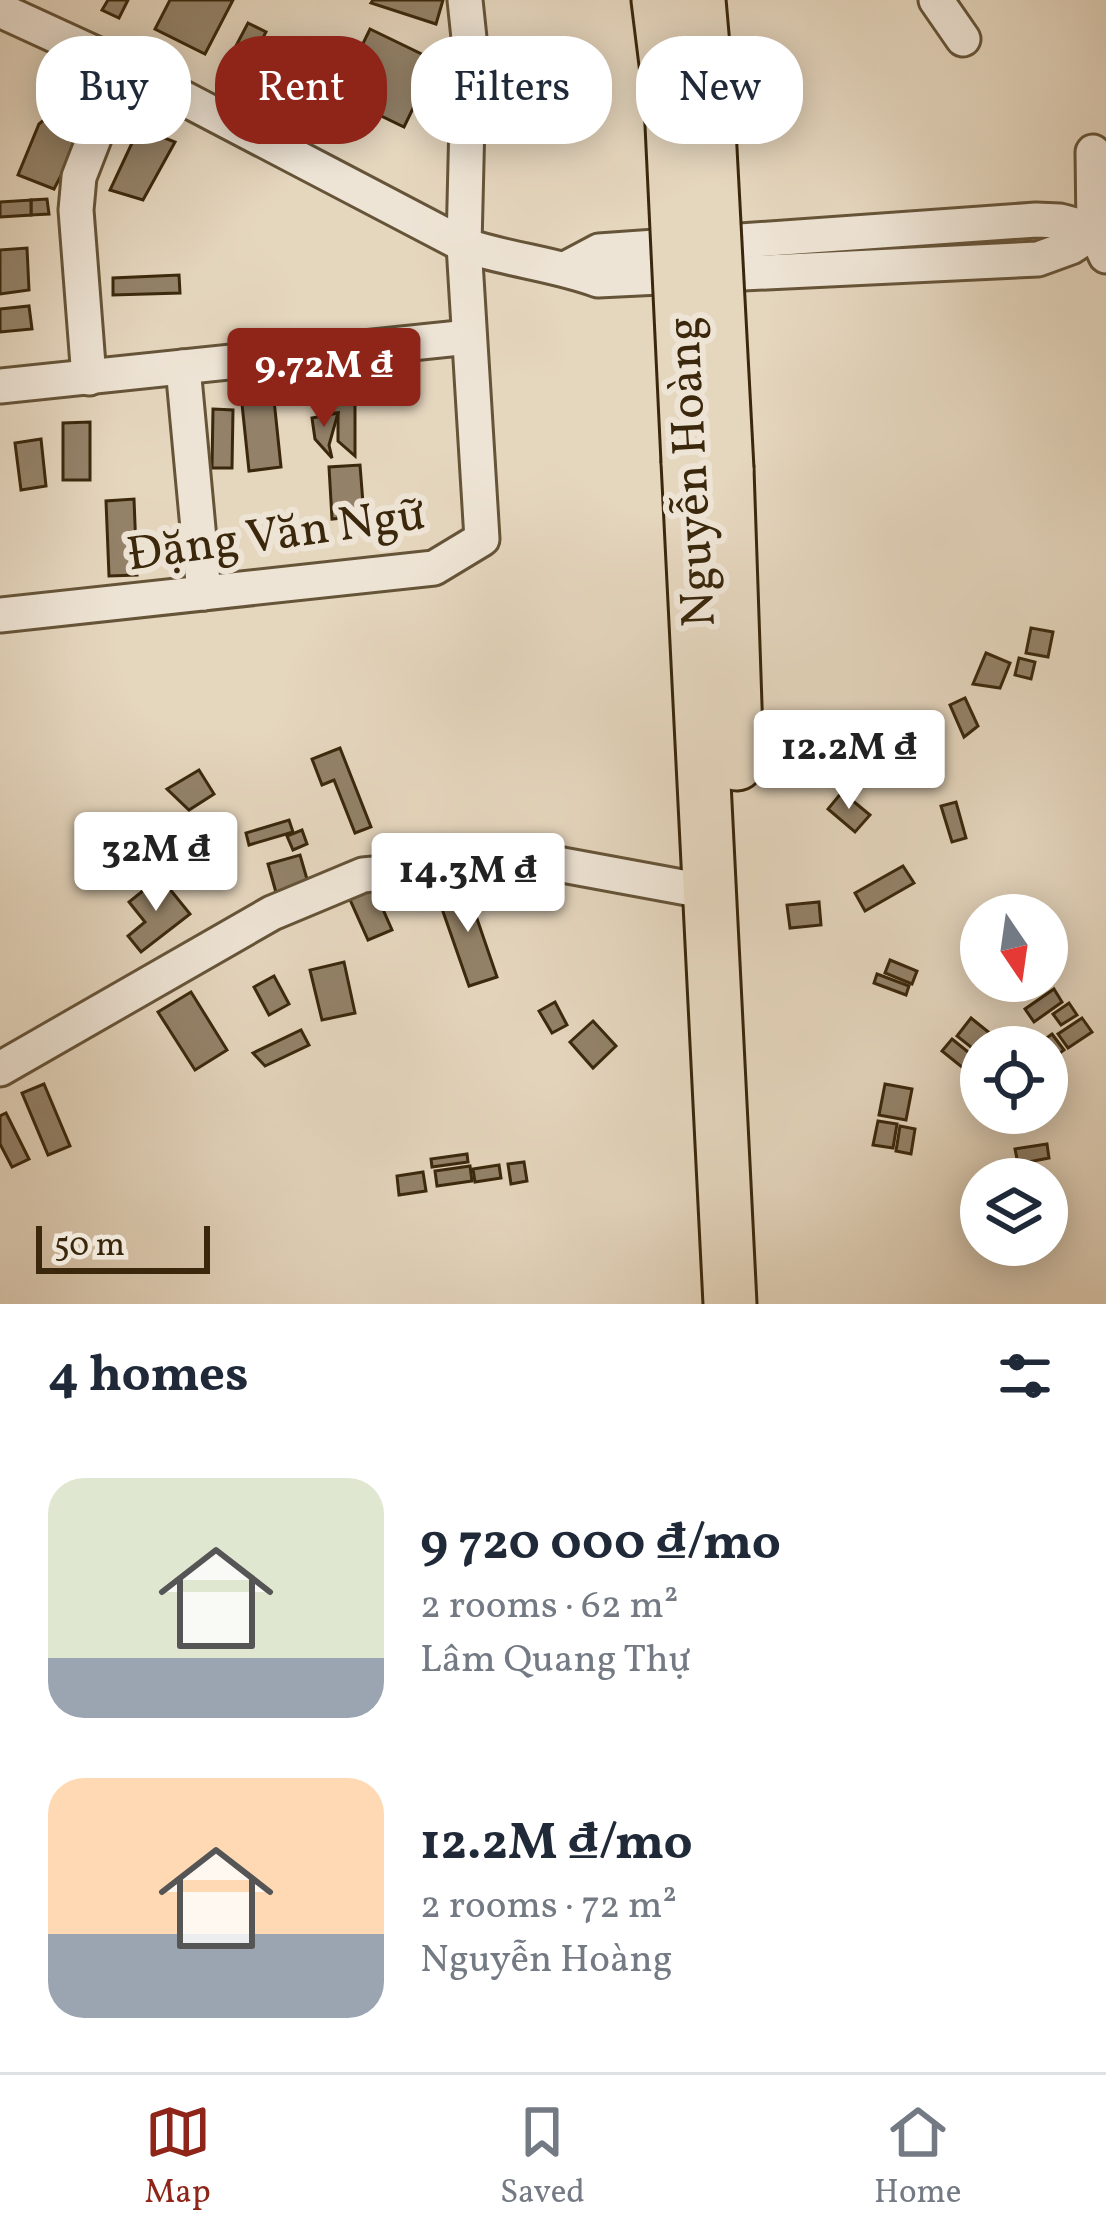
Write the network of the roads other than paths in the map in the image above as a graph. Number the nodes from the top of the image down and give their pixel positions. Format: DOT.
graph roads {
  1 [pos="465,0"];
  2 [pos="658,0"];
  3 [pos="699,0"];
  4 [pos="936,0"];
  5 [pos="0,10"];
  6 [pos="57,36"];
  7 [pos="669,36"];
  8 [pos="695,36"];
  9 [pos="963,39"];
  10 [pos="191,102"];
  11 [pos="92,144"];
  12 [pos="691,144"];
  13 [pos="1093,152"];
  14 [pos="1102,237"];
  15 [pos="464,245"];
  16 [pos="470,337"];
  17 [pos="183,367"];
  18 [pos="89,377"];
  19 [pos="0,386"];
  20 [pos="708,465"];
  21 [pos="204,592"];
  22 [pos="0,615"];
  23 [pos="709,892"];
  24 [pos="0,1069"];
  25 [pos="730,1304"];
  26 [pos="764,1304"];
  1 -- 15 [label="street, Đặng Văn Ngữ"];
  2 -- 7 [label="highway, Nguyễn Hoàng"];
  3 -- 8 [label="highway, Nguyễn Hoàng"];
  4 -- 9 [label="street"];
  5 -- 6 [label="street"];
  10 -- 15 [label="street"];
  11 -- 18 [label="street"];
  12 -- 20 [label="highway, Nguyễn Hoàng, bridge"];
  13 -- 14 [label="street"];
  14 -- 15 [label="street"];
  15 -- 16 [label="street, Đặng Văn Ngữ"];
  16 -- 17 [label="street"];
  16 -- 21 [label="street, Đặng Văn Ngữ"];
  17 -- 18 [label="street"];
  17 -- 21 [label="street"];
  18 -- 19 [label="street"];
  20 -- 23 [label="highway, Nguyễn Hoàng"];
  20 -- 26 [label="highway, Nguyễn Hoàng"];
  21 -- 22 [label="street, Đặng Văn Ngữ"];
  23 -- 24 [label="street"];
  23 -- 25 [label="highway, Nguyễn Hoàng"];
}
